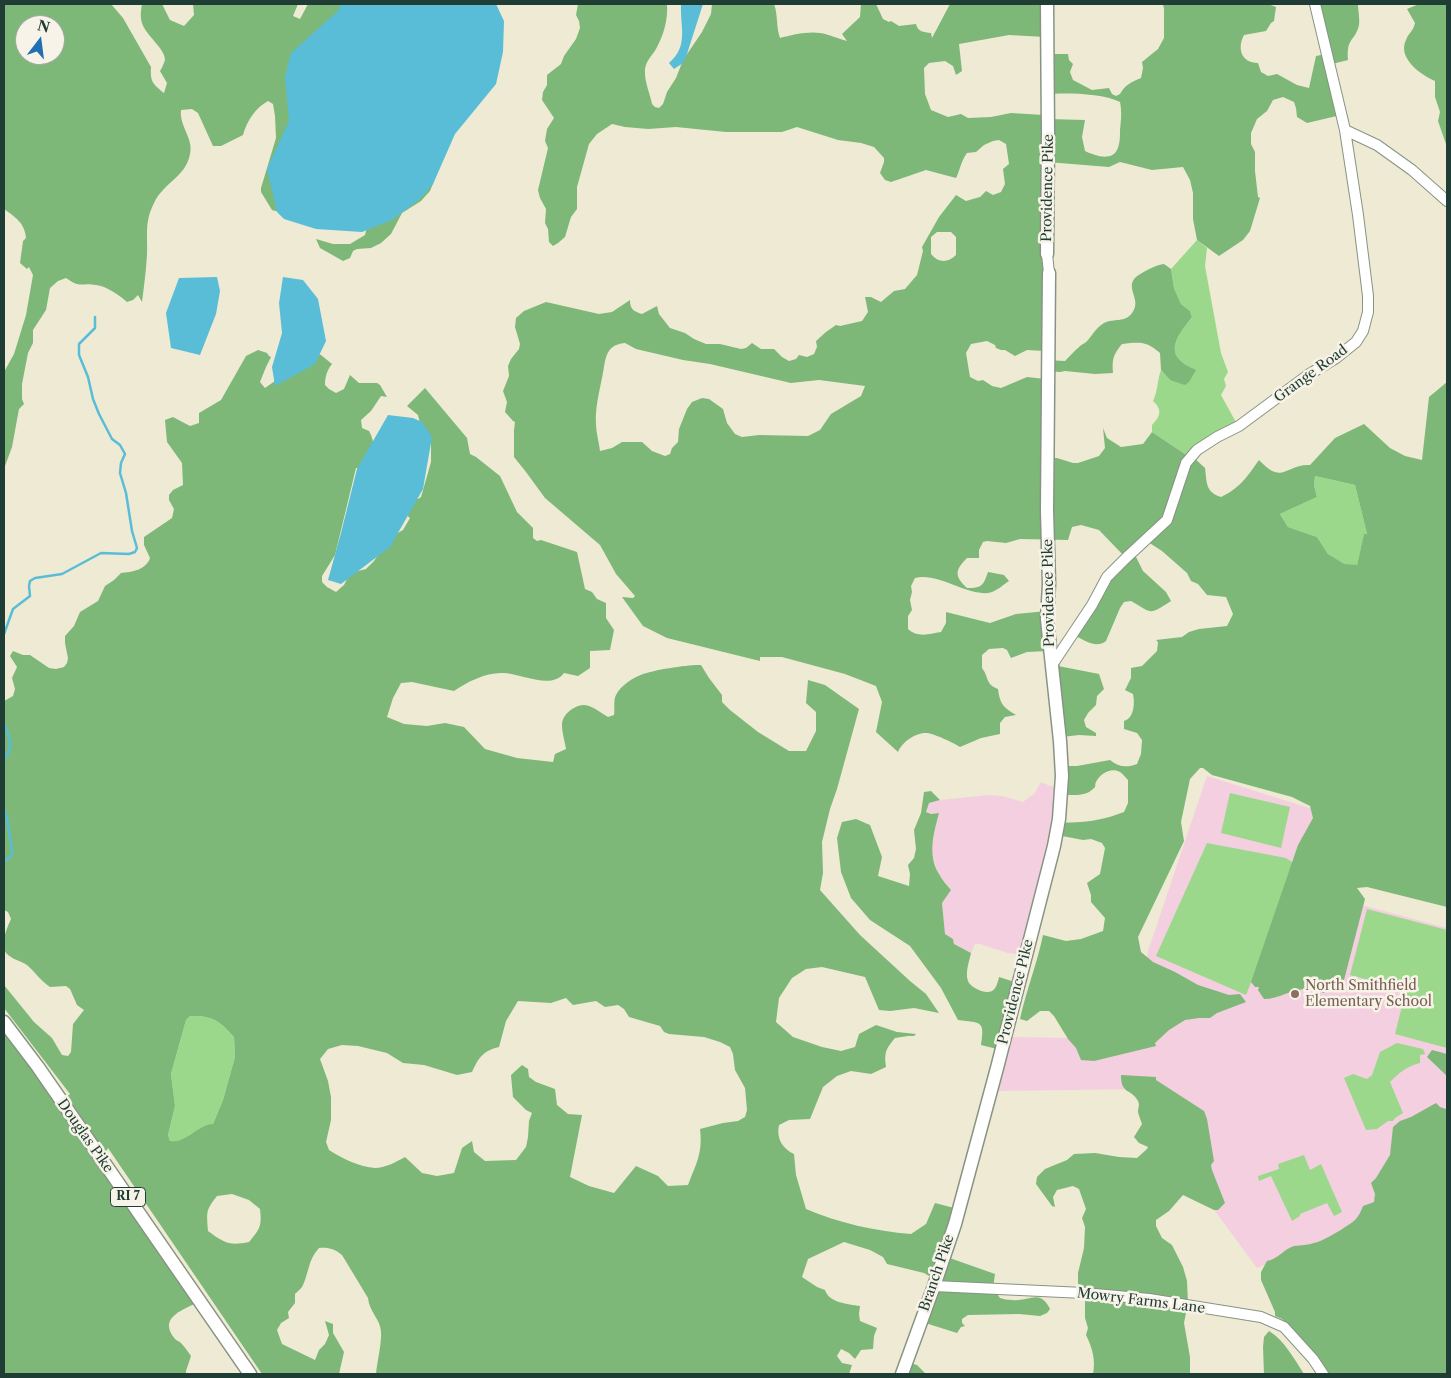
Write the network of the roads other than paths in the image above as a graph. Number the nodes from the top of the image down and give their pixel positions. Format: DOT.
graph roads {
  1 [pos="1047,4"];
  2 [pos="1314,4"];
  3 [pos="1345,130"];
  4 [pos="1447,201"];
  5 [pos="1047,254"];
  6 [pos="1048,273"];
  7 [pos="1052,665"];
  8 [pos="4,1022"];
  9 [pos="970,1171"];
  10 [pos="934,1286"];
  11 [pos="250,1374"];
  12 [pos="902,1374"];
  13 [pos="1323,1374"];
  1 -- 5 [label="main road, Providence Pike"];
  2 -- 3 [label="street, Grange Road"];
  3 -- 4 [label="street"];
  3 -- 7 [label="street, Grange Road"];
  5 -- 6 [label="street, Providence Pike"];
  6 -- 7 [label="main road, Providence Pike"];
  7 -- 9 [label="main road, Providence Pike"];
  8 -- 11 [label="main road, Douglas Pike / RI 7"];
  9 -- 10 [label="main road, Branch Pike"];
  10 -- 12 [label="main road, Branch Pike"];
  10 -- 13 [label="street, Mowry Farms Lane"];
}
